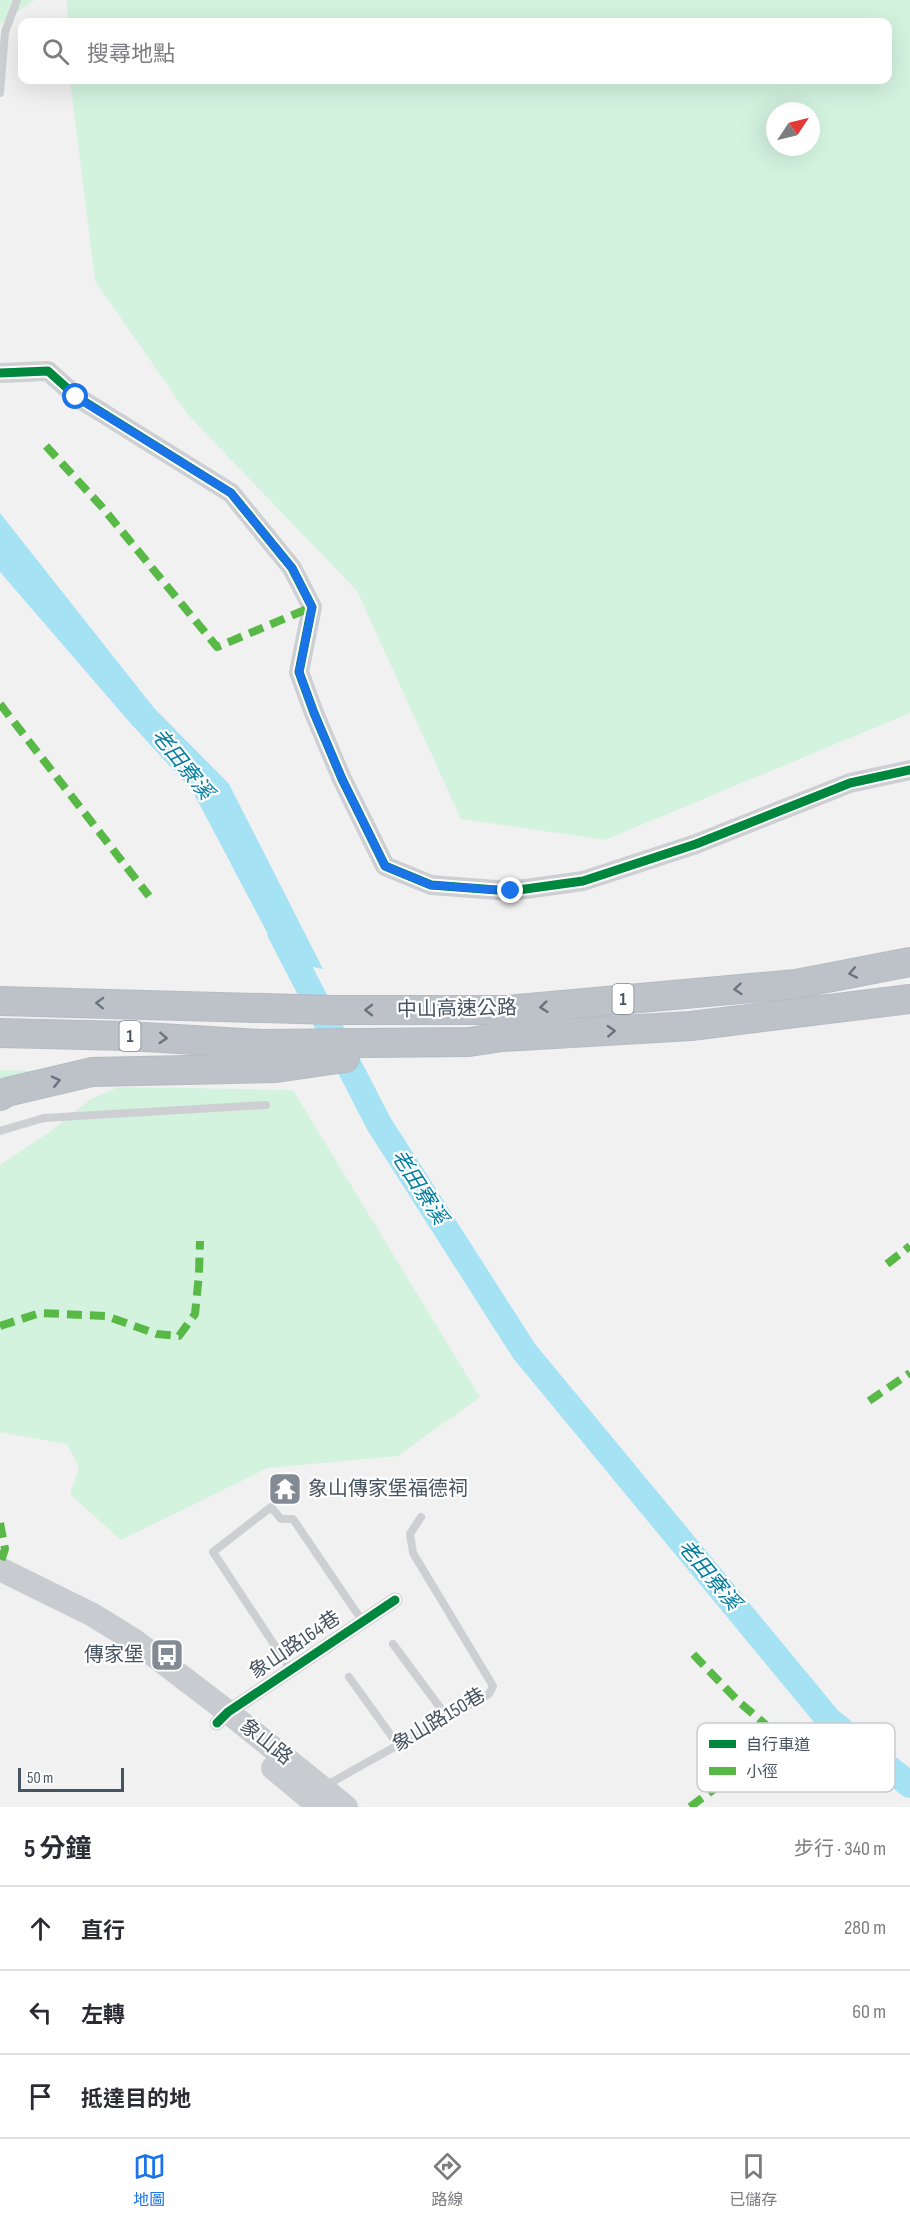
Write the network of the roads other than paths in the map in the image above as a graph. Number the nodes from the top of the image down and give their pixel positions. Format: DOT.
graph roads {
  1 [pos="17,0"];
  2 [pos="0,93"];
  3 [pos="0,373"];
  4 [pos="910,770"];
  5 [pos="910,962"];
  6 [pos="0,992"];
  7 [pos="910,999"];
  8 [pos="0,1001"];
  9 [pos="49,1002"];
  10 [pos="0,1033"];
  11 [pos="470,1042"];
  12 [pos="0,1096"];
  13 [pos="266,1105"];
  14 [pos="0,1131"];
  15 [pos="421,1517"];
  16 [pos="0,1569"];
  17 [pos="0,1586"];
  18 [pos="395,1600"];
  19 [pos="363,1622"];
  20 [pos="393,1644"];
  21 [pos="291,1671"];
  22 [pos="349,1677"];
  23 [pos="447,1717"];
  24 [pos="223,1718"];
  25 [pos="398,1745"];
  26 [pos="317,1797"];
  27 [pos="346,1807"];
  1 -- 2 [label="lane"];
  3 -- 4 [label="street"];
  5 -- 9 [label="highway, 中山高速公路 / 1, one-way"];
  6 -- 9 [label="highway"];
  11 -- 7 [label="highway, 中山高速公路 / 1, one-way"];
  8 -- 9 [label="highway, 中山高速公路 / 1"];
  10 -- 11 [label="highway, 中山高速公路 / 1, one-way"];
  12 -- 11 [label="highway, one-way"];
  13 -- 14 [label="lane"];
  15 -- 23 [label="lane, 象山路150巷"];
  16 -- 24 [label="main road, 象山路"];
  17 -- 24 [label="main road, 象山路"];
  18 -- 19 [label="street, 象山路164巷"];
  19 -- 21 [label="street, 象山路164巷"];
  19 -- 21 [label="lane, 象山路164巷"];
  20 -- 23 [label="lane"];
  21 -- 24 [label="street, 象山路164巷"];
  22 -- 25 [label="lane"];
  23 -- 25 [label="lane, 象山路150巷"];
  24 -- 26 [label="main road, 象山路"];
  25 -- 26 [label="lane, 象山路150巷"];
  26 -- 27 [label="main road, 象山路"];
}
